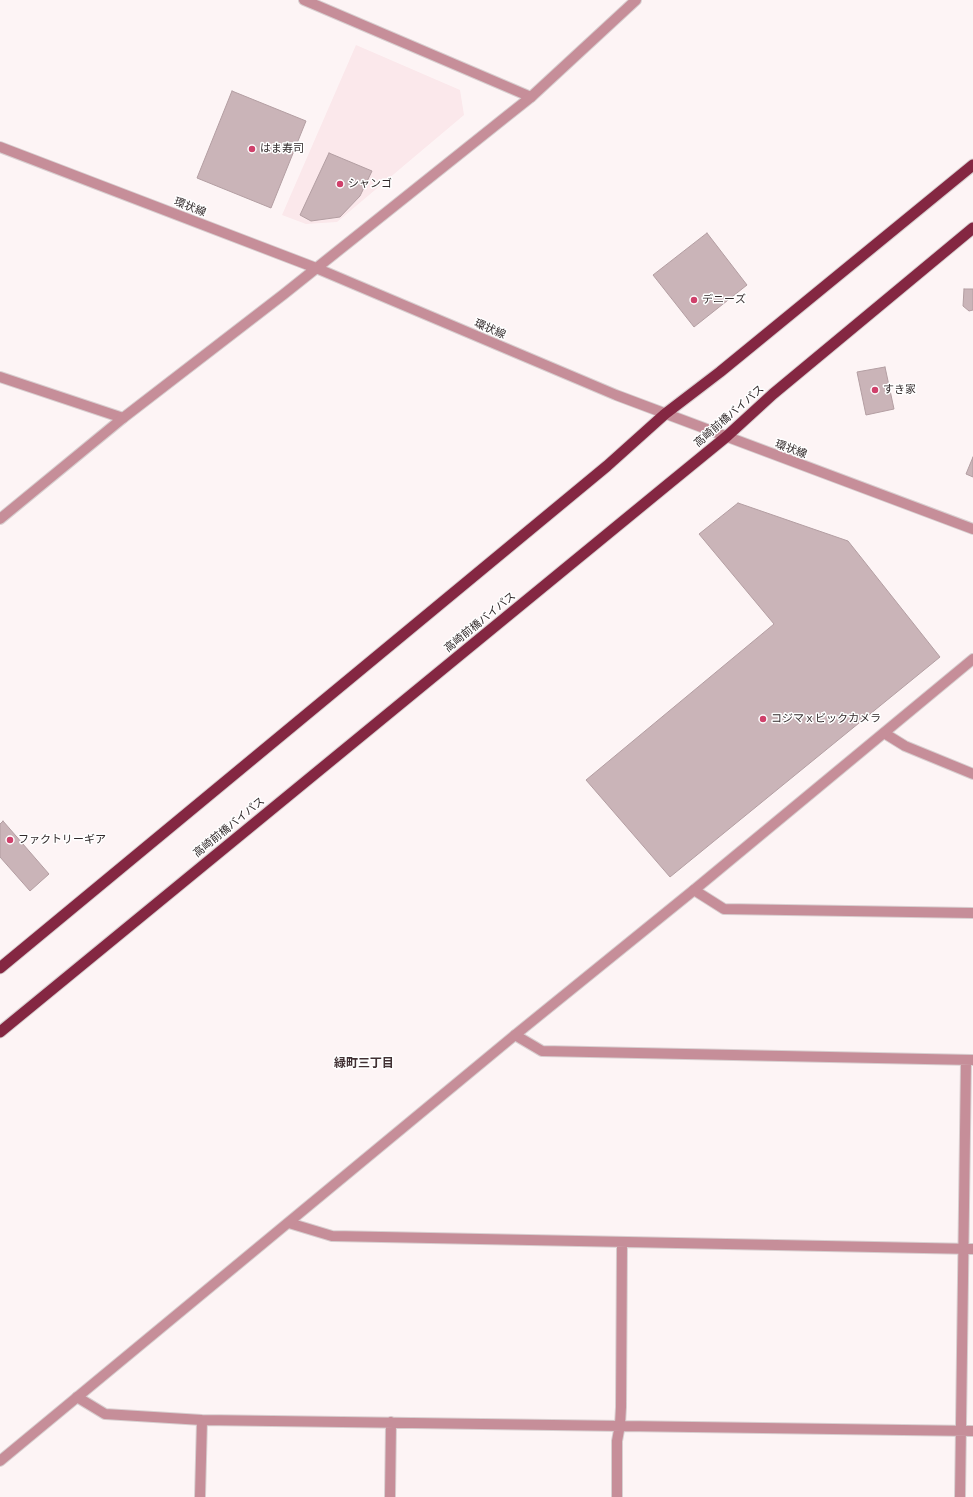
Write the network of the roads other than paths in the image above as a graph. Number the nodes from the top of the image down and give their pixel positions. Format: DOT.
graph roads {
  1 [pos="304,0"];
  2 [pos="636,0"];
  3 [pos="531,97"];
  4 [pos="0,147"];
  5 [pos="973,165"];
  6 [pos="973,228"];
  7 [pos="316,268"];
  8 [pos="0,377"];
  9 [pos="665,414"];
  10 [pos="123,418"];
  11 [pos="726,437"];
  12 [pos="0,519"];
  13 [pos="973,529"];
  14 [pos="973,660"];
  15 [pos="884,733"];
  16 [pos="973,774"];
  17 [pos="694,890"];
  18 [pos="973,913"];
  19 [pos="0,968"];
  20 [pos="0,1032"];
  21 [pos="515,1035"];
  22 [pos="969,1060"];
  23 [pos="288,1223"];
  24 [pos="622,1243"];
  25 [pos="969,1249"];
  26 [pos="77,1397"];
  27 [pos="202,1420"];
  28 [pos="391,1422"];
  29 [pos="620,1425"];
  30 [pos="962,1431"];
  31 [pos="973,1431"];
  32 [pos="0,1461"];
  33 [pos="200,1497"];
  34 [pos="390,1497"];
  35 [pos="617,1497"];
  36 [pos="960,1497"];
  1 -- 3 [label="street"];
  2 -- 3 [label="street"];
  3 -- 7 [label="street"];
  4 -- 7 [label="street, 環状線"];
  5 -- 9 [label="highway"];
  6 -- 11 [label="highway, 高崎前橋バイパス"];
  7 -- 9 [label="street, 環状線"];
  7 -- 10 [label="street"];
  8 -- 10 [label="street"];
  9 -- 11 [label="street, 環状線"];
  9 -- 19 [label="highway"];
  10 -- 12 [label="street"];
  11 -- 13 [label="street, 環状線"];
  11 -- 20 [label="highway, 高崎前橋バイパス"];
  14 -- 15 [label="street"];
  15 -- 16 [label="street"];
  15 -- 17 [label="street"];
  17 -- 18 [label="street"];
  17 -- 21 [label="street"];
  21 -- 22 [label="street"];
  21 -- 23 [label="street"];
  22 -- 25 [label="street"];
  23 -- 24 [label="street"];
  23 -- 26 [label="street"];
  24 -- 25 [label="street"];
  24 -- 29 [label="street"];
  25 -- 30 [label="street"];
  26 -- 27 [label="street"];
  26 -- 32 [label="street"];
  27 -- 28 [label="street"];
  27 -- 33 [label="street"];
  28 -- 29 [label="street"];
  28 -- 34 [label="street"];
  29 -- 30 [label="street"];
  29 -- 35 [label="street"];
  30 -- 31 [label="street"];
  30 -- 36 [label="street"];
}
